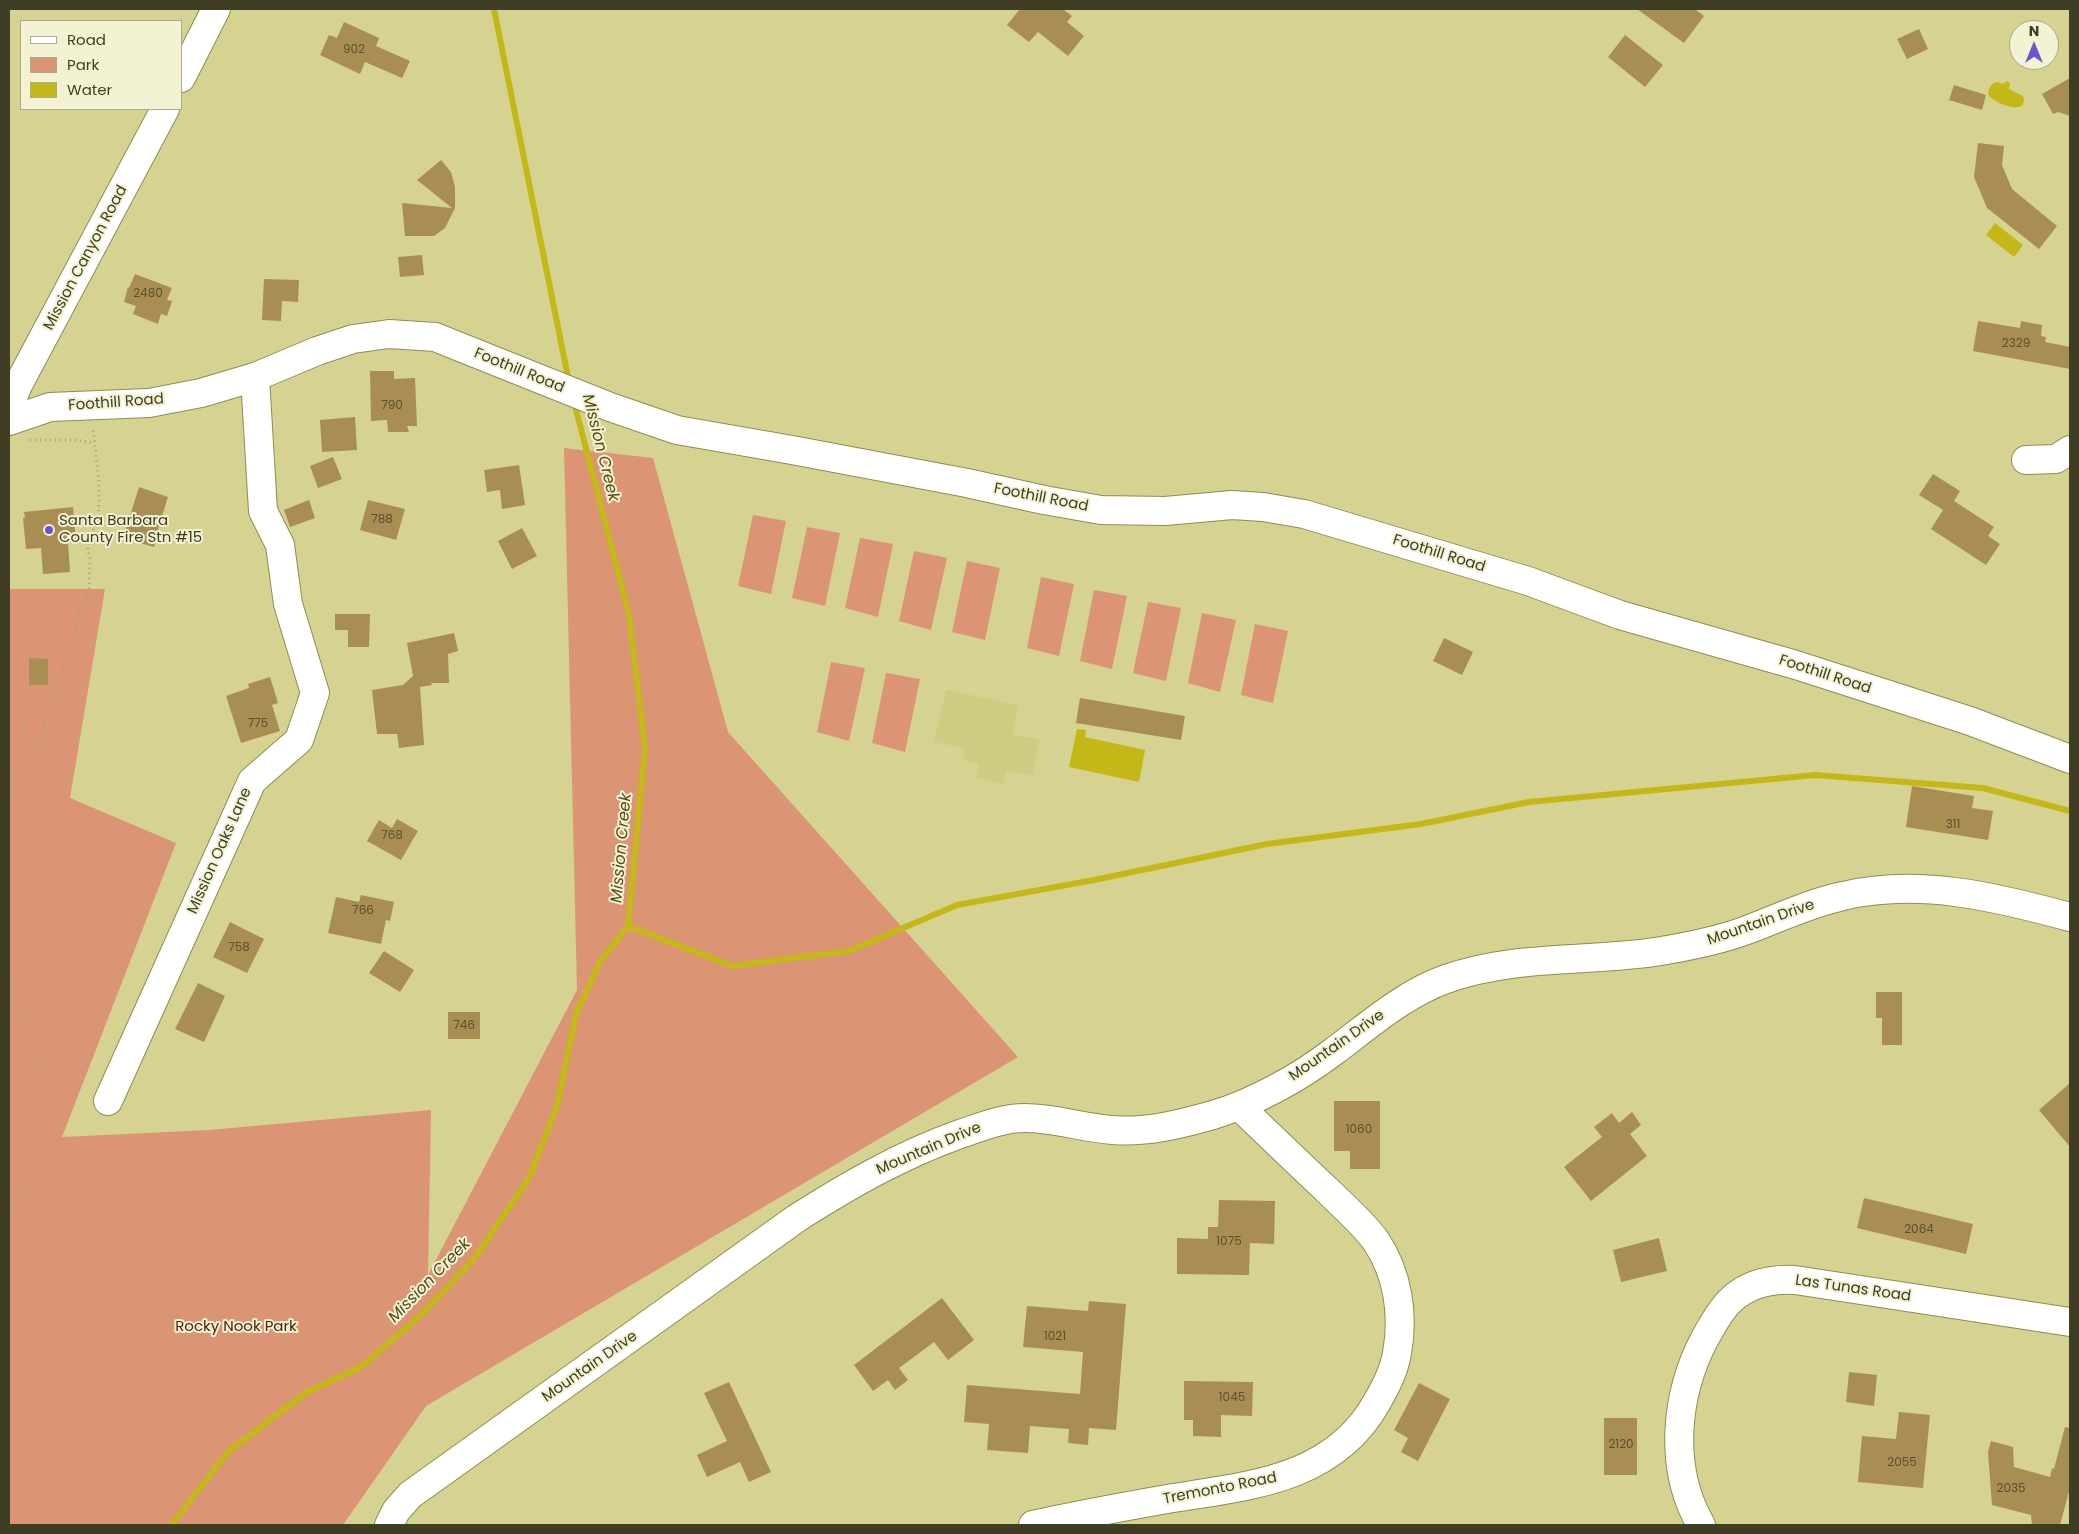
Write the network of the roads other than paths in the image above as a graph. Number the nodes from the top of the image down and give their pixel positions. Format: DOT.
graph roads {
  1 [pos="216,9"];
  2 [pos="183,68"];
  3 [pos="165,110"];
  4 [pos="255,377"];
  5 [pos="9,408"];
  6 [pos="9,421"];
  7 [pos="2070,450"];
  8 [pos="2026,460"];
  9 [pos="2070,759"];
  10 [pos="2070,917"];
  11 [pos="108,1101"];
  12 [pos="1239,1106"];
  13 [pos="2070,1322"];
  14 [pos="389,1525"];
  15 [pos="1033,1525"];
  16 [pos="1701,1525"];
  1 -- 2 [label="street"];
  3 -- 5 [label="street, Mission Canyon Road"];
  4 -- 6 [label="street, Foothill Road"];
  4 -- 9 [label="street, Foothill Road"];
  4 -- 11 [label="street, Mission Oaks Lane"];
  7 -- 8 [label="street"];
  10 -- 12 [label="street, Mountain Drive"];
  12 -- 14 [label="street, Mountain Drive"];
  12 -- 15 [label="street, Tremonto Road"];
  13 -- 16 [label="street, Las Tunas Road"];
}
